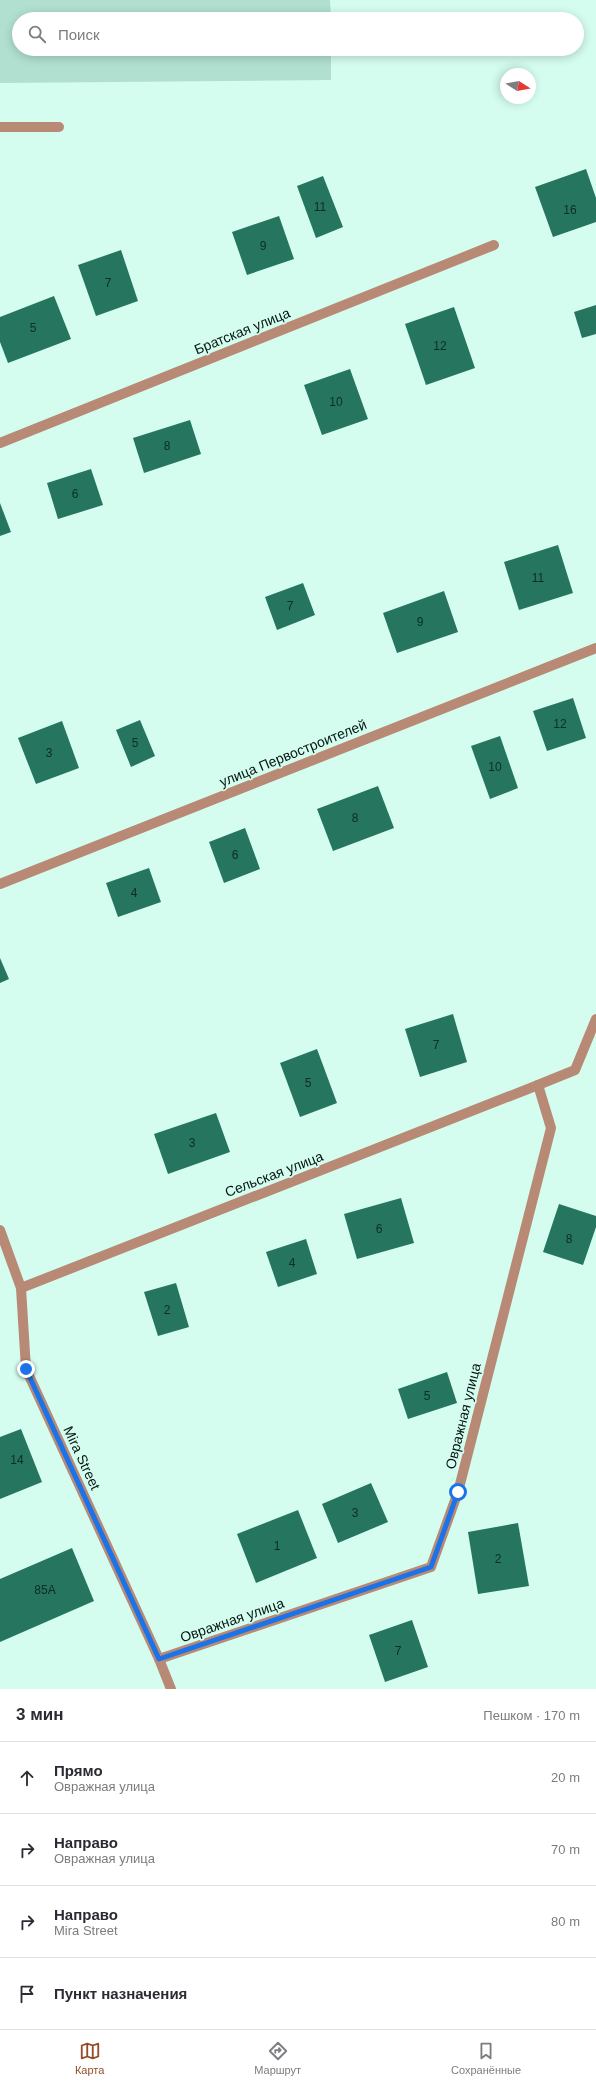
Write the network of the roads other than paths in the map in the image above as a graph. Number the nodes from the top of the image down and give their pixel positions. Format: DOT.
graph roads {
  1 [pos="0,127"];
  2 [pos="59,127"];
  3 [pos="494,245"];
  4 [pos="0,443"];
  5 [pos="596,648"];
  6 [pos="0,884"];
  7 [pos="596,1019"];
  8 [pos="538,1085"];
  9 [pos="0,1230"];
  10 [pos="21,1288"];
  11 [pos="159,1659"];
  12 [pos="171,1689"];
  1 -- 2 [label="street"];
  3 -- 4 [label="street, Братская улица"];
  5 -- 6 [label="street, улица Первостроителей"];
  7 -- 8 [label="street, Сельская улица"];
  8 -- 10 [label="street, Сельская улица"];
  8 -- 11 [label="street, Овражная улица"];
  9 -- 10 [label="street, Mira Street"];
  10 -- 11 [label="street, Mira Street"];
  11 -- 12 [label="street, Mira Street"];
}
